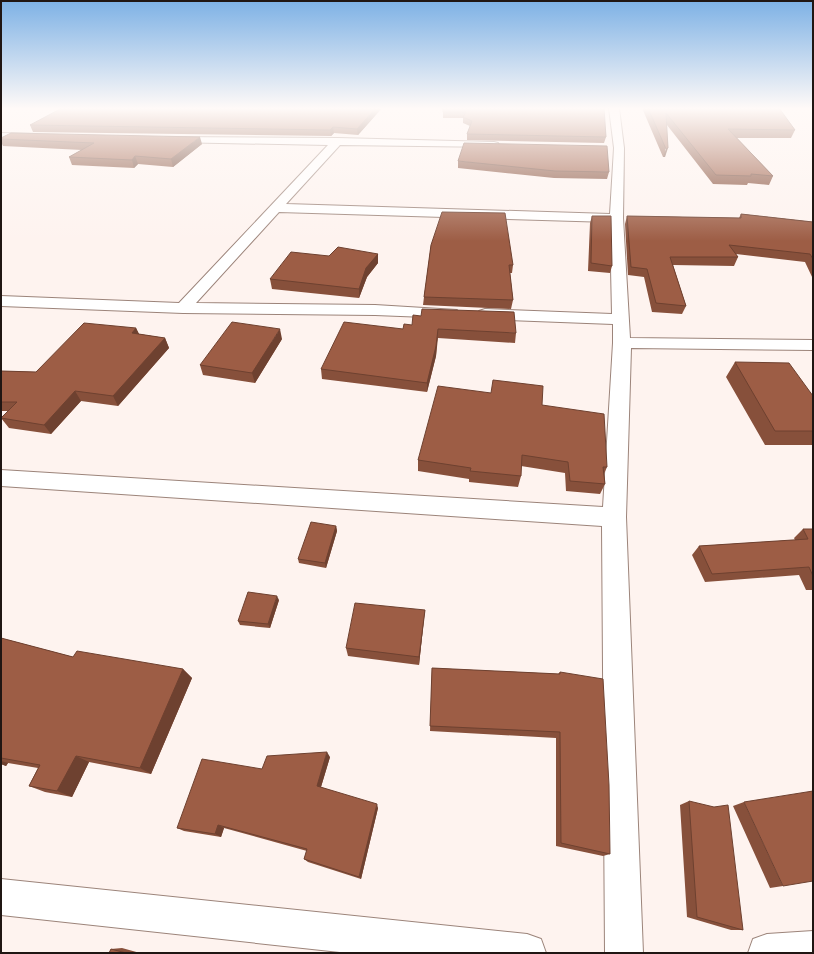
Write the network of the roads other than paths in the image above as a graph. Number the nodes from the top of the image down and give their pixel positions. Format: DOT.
graph roads {
  1 [pos="328,153"];
  2 [pos="615,153"];
  3 [pos="277,208"];
  4 [pos="616,218"];
  5 [pos="1,301"];
  6 [pos="183,308"];
  7 [pos="620,319"];
  8 [pos="622,343"];
  9 [pos="813,344"];
  10 [pos="1,478"];
  11 [pos="614,517"];
  12 [pos="1,897"];
  13 [pos="813,950"];
  14 [pos="527,953"];
  15 [pos="624,953"];
  16 [pos="767,953"];
  1 -- 3 [label="street"];
  2 -- 4 [label="street"];
  3 -- 4 [label="street"];
  3 -- 6 [label="street"];
  4 -- 7 [label="street"];
  5 -- 6 [label="street"];
  6 -- 7 [label="street"];
  7 -- 8 [label="street"];
  8 -- 9 [label="street"];
  8 -- 11 [label="street"];
  10 -- 11 [label="street"];
  11 -- 15 [label="street"];
  12 -- 14 [label="street"];
  13 -- 16 [label="street"];
}
